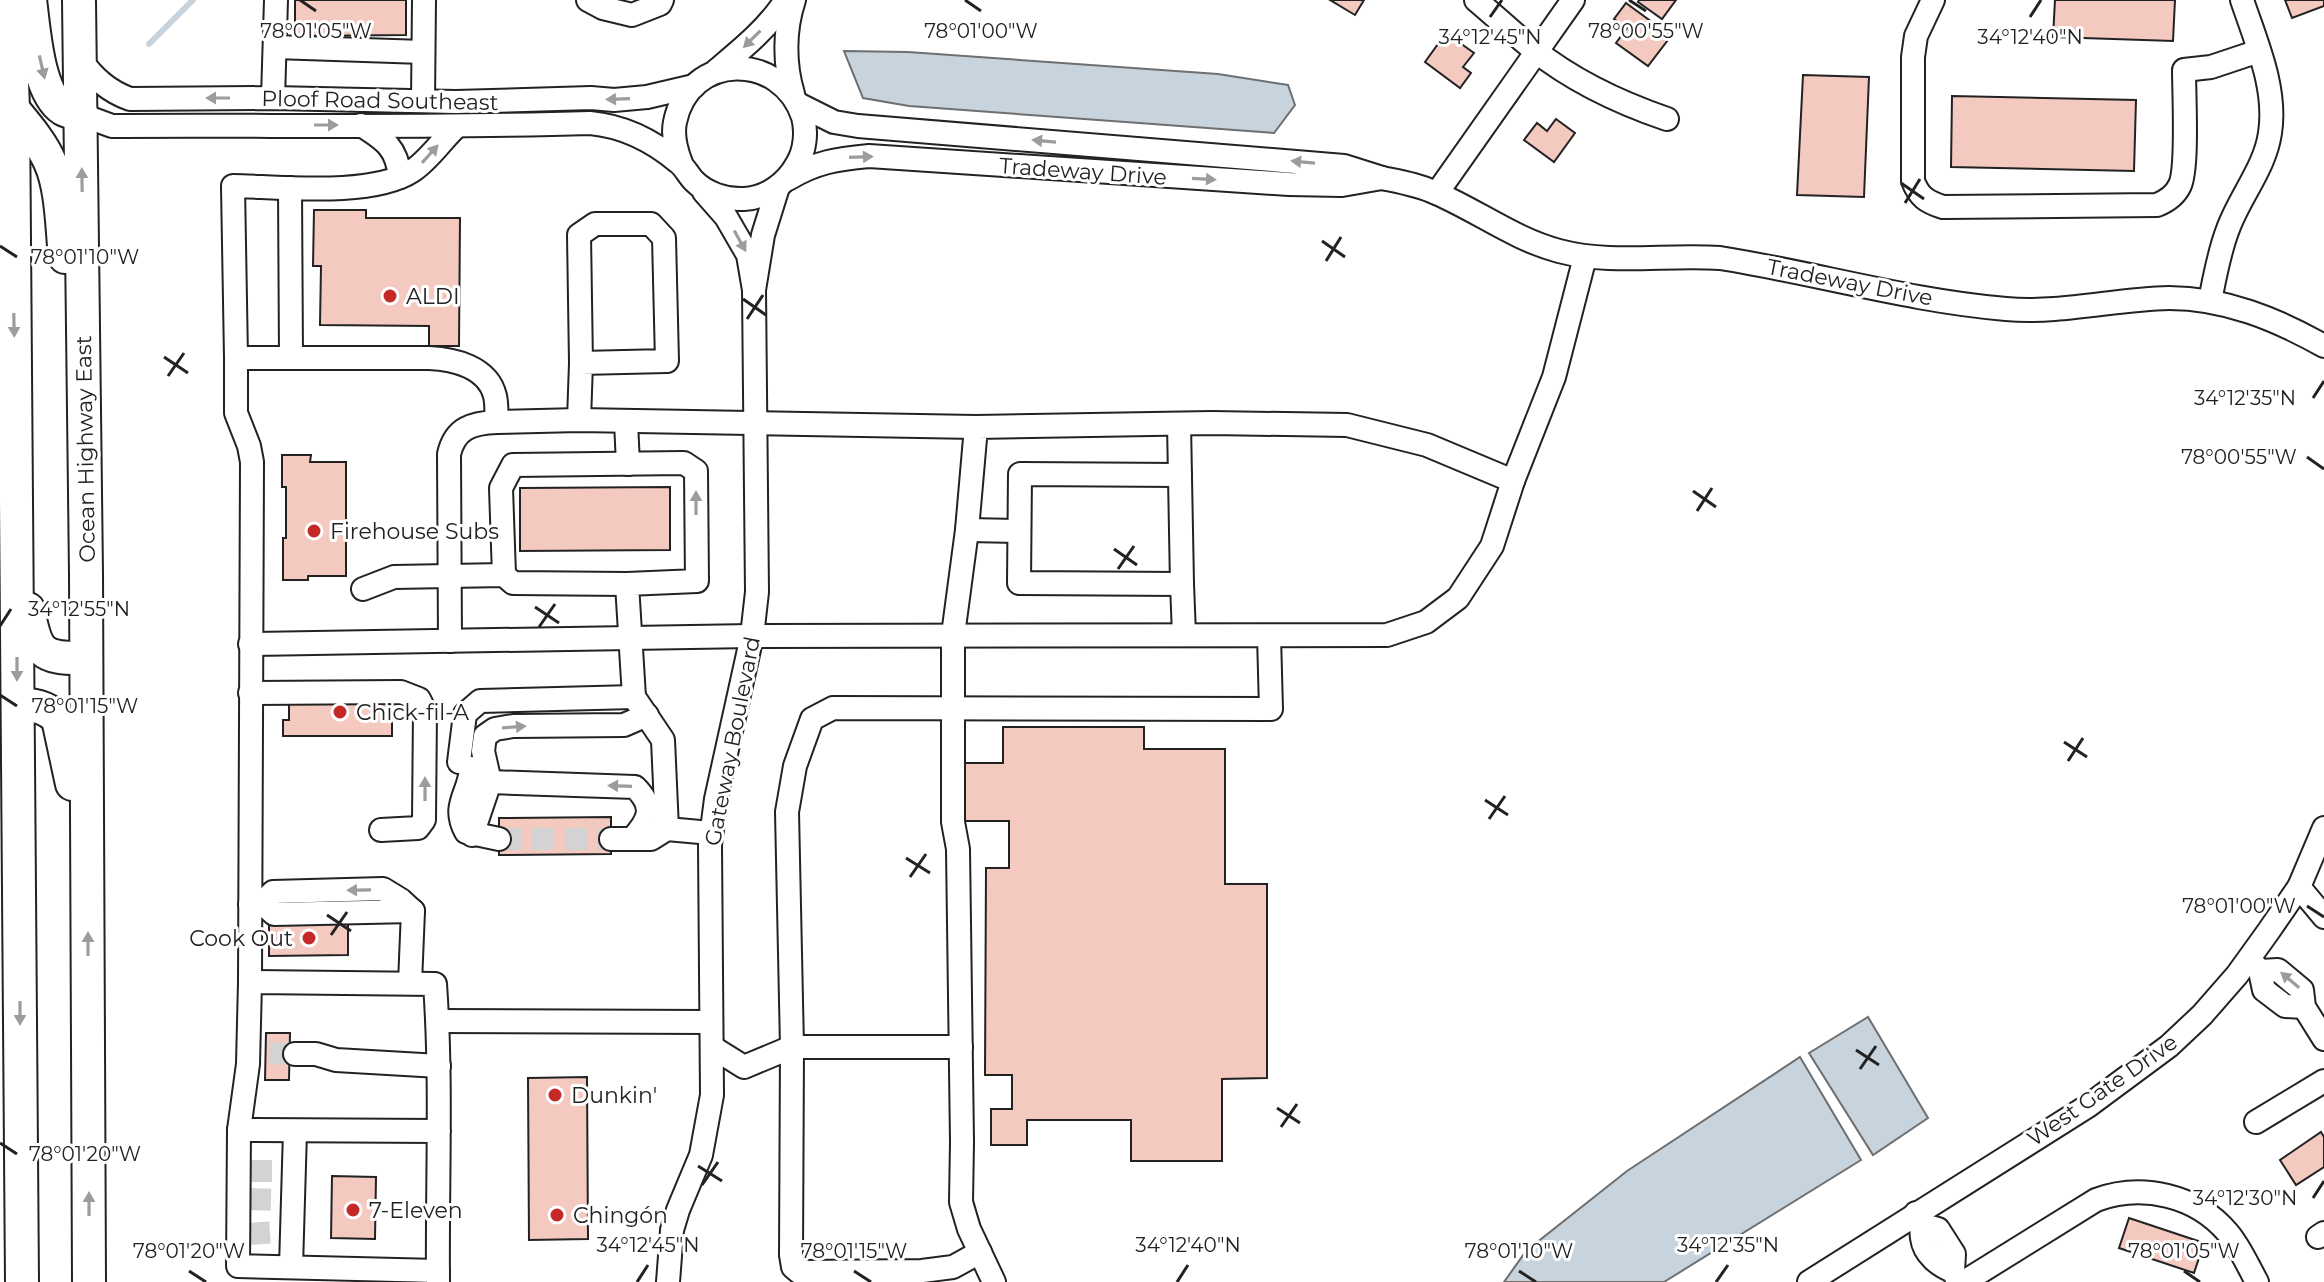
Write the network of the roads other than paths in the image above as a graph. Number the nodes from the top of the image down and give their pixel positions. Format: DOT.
graph roads {
  1 [pos="9,0"];
  2 [pos="30,0"];
  3 [pos="79,0"];
  4 [pos="276,0"];
  5 [pos="424,0"];
  6 [pos="588,0"];
  7 [pos="662,0"];
  8 [pos="786,0"];
  9 [pos="794,0"];
  10 [pos="1476,0"];
  11 [pos="1573,0"];
  12 [pos="1933,0"];
  13 [pos="2242,0"];
  14 [pos="275,47"];
  15 [pos="1536,51"];
  16 [pos="2259,51"];
  17 [pos="423,52"];
  18 [pos="80,59"];
  19 [pos="703,80"];
  20 [pos="273,98"];
  21 [pos="796,99"];
  22 [pos="423,101"];
  23 [pos="6,107"];
  24 [pos="82,115"];
  25 [pos="1667,119"];
  26 [pos="361,125"];
  27 [pos="456,127"];
  28 [pos="686,172"];
  29 [pos="400,177"];
  30 [pos="1382,178"];
  31 [pos="783,183"];
  32 [pos="6,184"];
  33 [pos="290,188"];
  34 [pos="1437,193"];
  35 [pos="1585,257"];
  36 [pos="754,290"];
  37 [pos="2210,301"];
  38 [pos="2324,346"];
  39 [pos="236,358"];
  40 [pos="291,358"];
  41 [pos="581,363"];
  42 [pos="84,408"];
  43 [pos="579,420"];
  44 [pos="497,422"];
  45 [pos="626,422"];
  46 [pos="755,423"];
  47 [pos="1179,424"];
  48 [pos="976,427"];
  49 [pos="628,464"];
  50 [pos="1180,475"];
  51 [pos="1513,481"];
  52 [pos="967,530"];
  53 [pos="1019,531"];
  54 [pos="16,547"];
  55 [pos="504,575"];
  56 [pos="450,577"];
  57 [pos="627,584"];
  58 [pos="1182,584"];
  59 [pos="363,589"];
  60 [pos="953,635"];
  61 [pos="1184,635"];
  62 [pos="752,636"];
  63 [pos="1269,636"];
  64 [pos="630,638"];
  65 [pos="450,641"];
  66 [pos="250,644"];
  67 [pos="85,658"];
  68 [pos="250,693"];
  69 [pos="18,705"];
  70 [pos="641,706"];
  71 [pos="954,707"];
  72 [pos="490,782"];
  73 [pos="2324,828"];
  74 [pos="667,829"];
  75 [pos="381,830"];
  76 [pos="711,833"];
  77 [pos="472,835"];
  78 [pos="499,839"];
  79 [pos="87,870"];
  80 [pos="2299,887"];
  81 [pos="256,903"];
  82 [pos="2324,917"];
  83 [pos="2255,965"];
  84 [pos="250,982"];
  85 [pos="410,983"];
  86 [pos="438,1021"];
  87 [pos="711,1022"];
  88 [pos="2324,1039"];
  89 [pos="712,1047"];
  90 [pos="792,1047"];
  91 [pos="961,1047"];
  92 [pos="295,1053"];
  93 [pos="439,1066"];
  94 [pos="2324,1081"];
  95 [pos="2256,1122"];
  96 [pos="239,1130"];
  97 [pos="295,1131"];
  98 [pos="439,1131"];
  99 [pos="21,1158"];
  100 [pos="1920,1219"];
  101 [pos="980,1252"];
  102 [pos="291,1267"];
  103 [pos="438,1276"];
  104 [pos="1959,1278"];
  105 [pos="22,1282"];
  106 [pos="36,1282"];
  107 [pos="89,1282"];
  108 [pos="668,1282"];
  109 [pos="994,1282"];
  110 [pos="1809,1282"];
  111 [pos="2257,1282"];
  1 -- 23 [label="highway"];
  2 -- 24 [label="highway, one-way"];
  3 -- 18 [label="highway, Ocean Highway East"];
  4 -- 14 [label="street"];
  5 -- 17 [label="street"];
  6 -- 7 [label="street"];
  8 -- 19 [label="street, Ploof Road Southeast, one-way"];
  9 -- 21 [label="street"];
  10 -- 15 [label="street"];
  11 -- 15 [label="street"];
  12 -- 16 [label="street"];
  13 -- 16 [label="street"];
  14 -- 17 [label="street"];
  14 -- 20 [label="street"];
  15 -- 25 [label="street"];
  15 -- 34 [label="street"];
  16 -- 37 [label="street"];
  17 -- 22 [label="street"];
  20 -- 18 [label="street, Ploof Road Southeast, one-way"];
  18 -- 24 [label="highway, Ocean Highway East"];
  19 -- 21 [label="street"];
  19 -- 22 [label="street, Ploof Road Southeast, one-way"];
  19 -- 28 [label="street"];
  20 -- 22 [label="street, Ploof Road Southeast"];
  30 -- 21 [label="street, Tradeway Drive, one-way"];
  21 -- 31 [label="street"];
  23 -- 32 [label="highway"];
  23 -- 42 [label="highway"];
  24 -- 26 [label="street, Ploof Road Southeast, one-way"];
  42 -- 24 [label="highway, Ocean Highway East, one-way"];
  26 -- 27 [label="street, Ploof Road Southeast"];
  26 -- 29 [label="street"];
  27 -- 28 [label="street, Ploof Road Southeast"];
  29 -- 27 [label="street, one-way"];
  28 -- 31 [label="street"];
  28 -- 36 [label="street, one-way"];
  29 -- 33 [label="street"];
  31 -- 30 [label="street, Tradeway Drive, one-way"];
  30 -- 34 [label="street, Tradeway Drive"];
  31 -- 36 [label="street"];
  32 -- 54 [label="highway, one-way"];
  33 -- 39 [label="street"];
  33 -- 40 [label="street"];
  34 -- 35 [label="street, Tradeway Drive"];
  35 -- 37 [label="street, Tradeway Drive"];
  35 -- 51 [label="street"];
  36 -- 46 [label="street, Gateway Boulevard"];
  37 -- 38 [label="street, Tradeway Drive"];
  39 -- 40 [label="street"];
  39 -- 66 [label="street"];
  40 -- 44 [label="street"];
  41 -- 41 [label="street"];
  41 -- 43 [label="street"];
  42 -- 67 [label="highway, Ocean Highway East"];
  43 -- 44 [label="street"];
  43 -- 45 [label="street"];
  44 -- 56 [label="street"];
  45 -- 46 [label="street"];
  45 -- 49 [label="street"];
  46 -- 48 [label="street"];
  46 -- 62 [label="street, Gateway Boulevard"];
  47 -- 48 [label="street"];
  47 -- 50 [label="street"];
  47 -- 51 [label="street"];
  48 -- 52 [label="street"];
  49 -- 55 [label="street"];
  57 -- 49 [label="street, one-way"];
  50 -- 53 [label="street"];
  50 -- 58 [label="street"];
  51 -- 63 [label="street"];
  52 -- 53 [label="street"];
  52 -- 60 [label="street"];
  53 -- 58 [label="street"];
  54 -- 67 [label="highway"];
  54 -- 69 [label="highway, one-way"];
  55 -- 56 [label="street"];
  55 -- 57 [label="street"];
  56 -- 59 [label="street"];
  56 -- 65 [label="street"];
  57 -- 64 [label="street"];
  58 -- 61 [label="street"];
  60 -- 61 [label="street"];
  60 -- 62 [label="street"];
  60 -- 71 [label="street"];
  61 -- 63 [label="street"];
  62 -- 64 [label="street"];
  62 -- 76 [label="street, Gateway Boulevard"];
  63 -- 71 [label="street"];
  64 -- 65 [label="street"];
  64 -- 70 [label="street"];
  65 -- 66 [label="street"];
  66 -- 68 [label="street"];
  67 -- 79 [label="highway, Ocean Highway East"];
  75 -- 68 [label="street, one-way"];
  68 -- 81 [label="street"];
  69 -- 79 [label="highway"];
  69 -- 99 [label="highway, one-way"];
  72 -- 70 [label="street, one-way"];
  70 -- 74 [label="street"];
  70 -- 77 [label="street"];
  71 -- 90 [label="street"];
  71 -- 91 [label="street"];
  74 -- 72 [label="street, one-way"];
  72 -- 77 [label="street"];
  73 -- 80 [label="street, West Gate Drive"];
  74 -- 76 [label="street"];
  76 -- 87 [label="street, Gateway Boulevard"];
  77 -- 78 [label="street"];
  107 -- 79 [label="highway, Ocean Highway East, one-way"];
  80 -- 82 [label="street"];
  80 -- 83 [label="street, West Gate Drive"];
  81 -- 84 [label="street"];
  85 -- 81 [label="street, one-way"];
  83 -- 88 [label="street"];
  83 -- 100 [label="street, West Gate Drive"];
  84 -- 85 [label="street"];
  84 -- 96 [label="street"];
  85 -- 86 [label="street"];
  86 -- 87 [label="street"];
  86 -- 93 [label="street"];
  87 -- 89 [label="street, Gateway Boulevard"];
  89 -- 90 [label="street"];
  89 -- 108 [label="street, Gateway Boulevard"];
  90 -- 91 [label="street"];
  90 -- 101 [label="street"];
  91 -- 101 [label="street"];
  92 -- 93 [label="street"];
  93 -- 98 [label="street"];
  94 -- 95 [label="street"];
  96 -- 97 [label="street"];
  96 -- 102 [label="street"];
  97 -- 98 [label="street"];
  97 -- 102 [label="street"];
  98 -- 103 [label="street"];
  99 -- 105 [label="highway"];
  99 -- 106 [label="highway"];
  100 -- 104 [label="street"];
  100 -- 110 [label="street, West Gate Drive"];
  101 -- 109 [label="street"];
  102 -- 103 [label="street"];
  104 -- 111 [label="street"];
}
